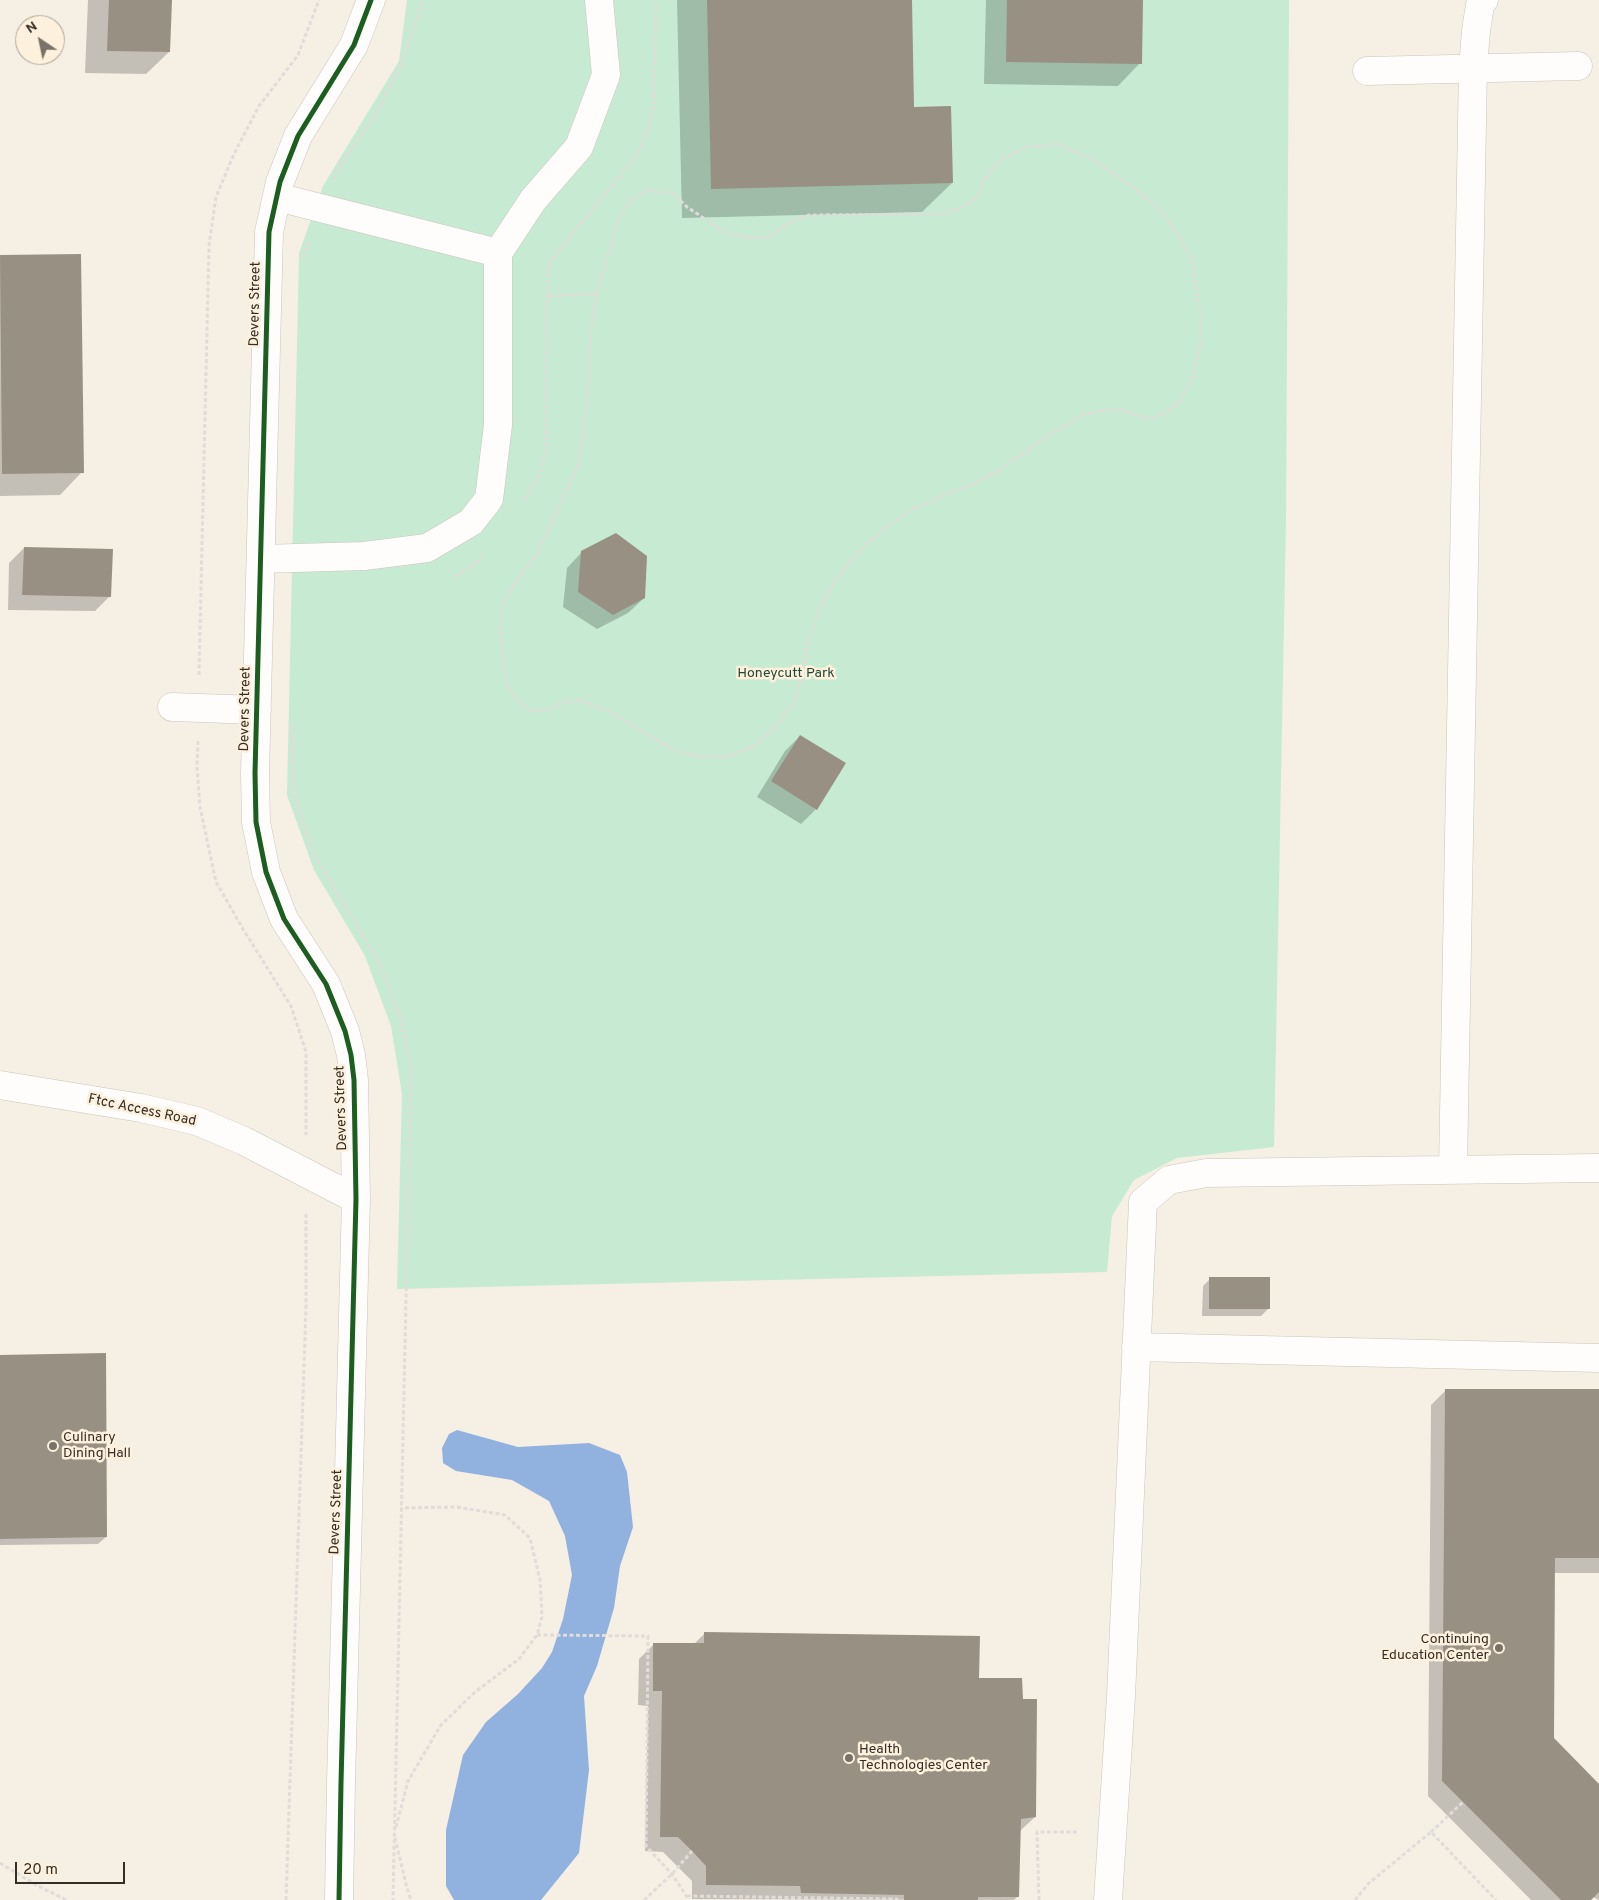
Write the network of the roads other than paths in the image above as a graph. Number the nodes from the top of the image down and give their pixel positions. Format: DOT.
graph roads {
  1 [pos="371,0"];
  2 [pos="599,0"];
  3 [pos="1484,0"];
  4 [pos="1578,66"];
  5 [pos="1473,68"];
  6 [pos="1367,71"];
  7 [pos="277,197"];
  8 [pos="498,253"];
  9 [pos="261,559"];
  10 [pos="172,707"];
  11 [pos="257,710"];
  12 [pos="0,1085"];
  13 [pos="1599,1168"];
  14 [pos="1454,1169"];
  15 [pos="356,1199"];
  16 [pos="1136,1347"];
  17 [pos="1599,1358"];
  18 [pos="339,1900"];
  19 [pos="1108,1900"];
  1 -- 7 [label="street, Devers Street"];
  2 -- 8 [label="street"];
  3 -- 5 [label="street"];
  4 -- 5 [label="street"];
  5 -- 6 [label="street"];
  5 -- 14 [label="street"];
  7 -- 8 [label="street"];
  7 -- 9 [label="street, Devers Street"];
  8 -- 9 [label="street"];
  9 -- 11 [label="street, Devers Street"];
  10 -- 11 [label="street"];
  11 -- 15 [label="street, Devers Street"];
  12 -- 15 [label="street, Ftcc Access Road"];
  13 -- 14 [label="street"];
  14 -- 16 [label="street"];
  15 -- 18 [label="street, Devers Street"];
  16 -- 17 [label="street"];
  16 -- 19 [label="street"];
}
